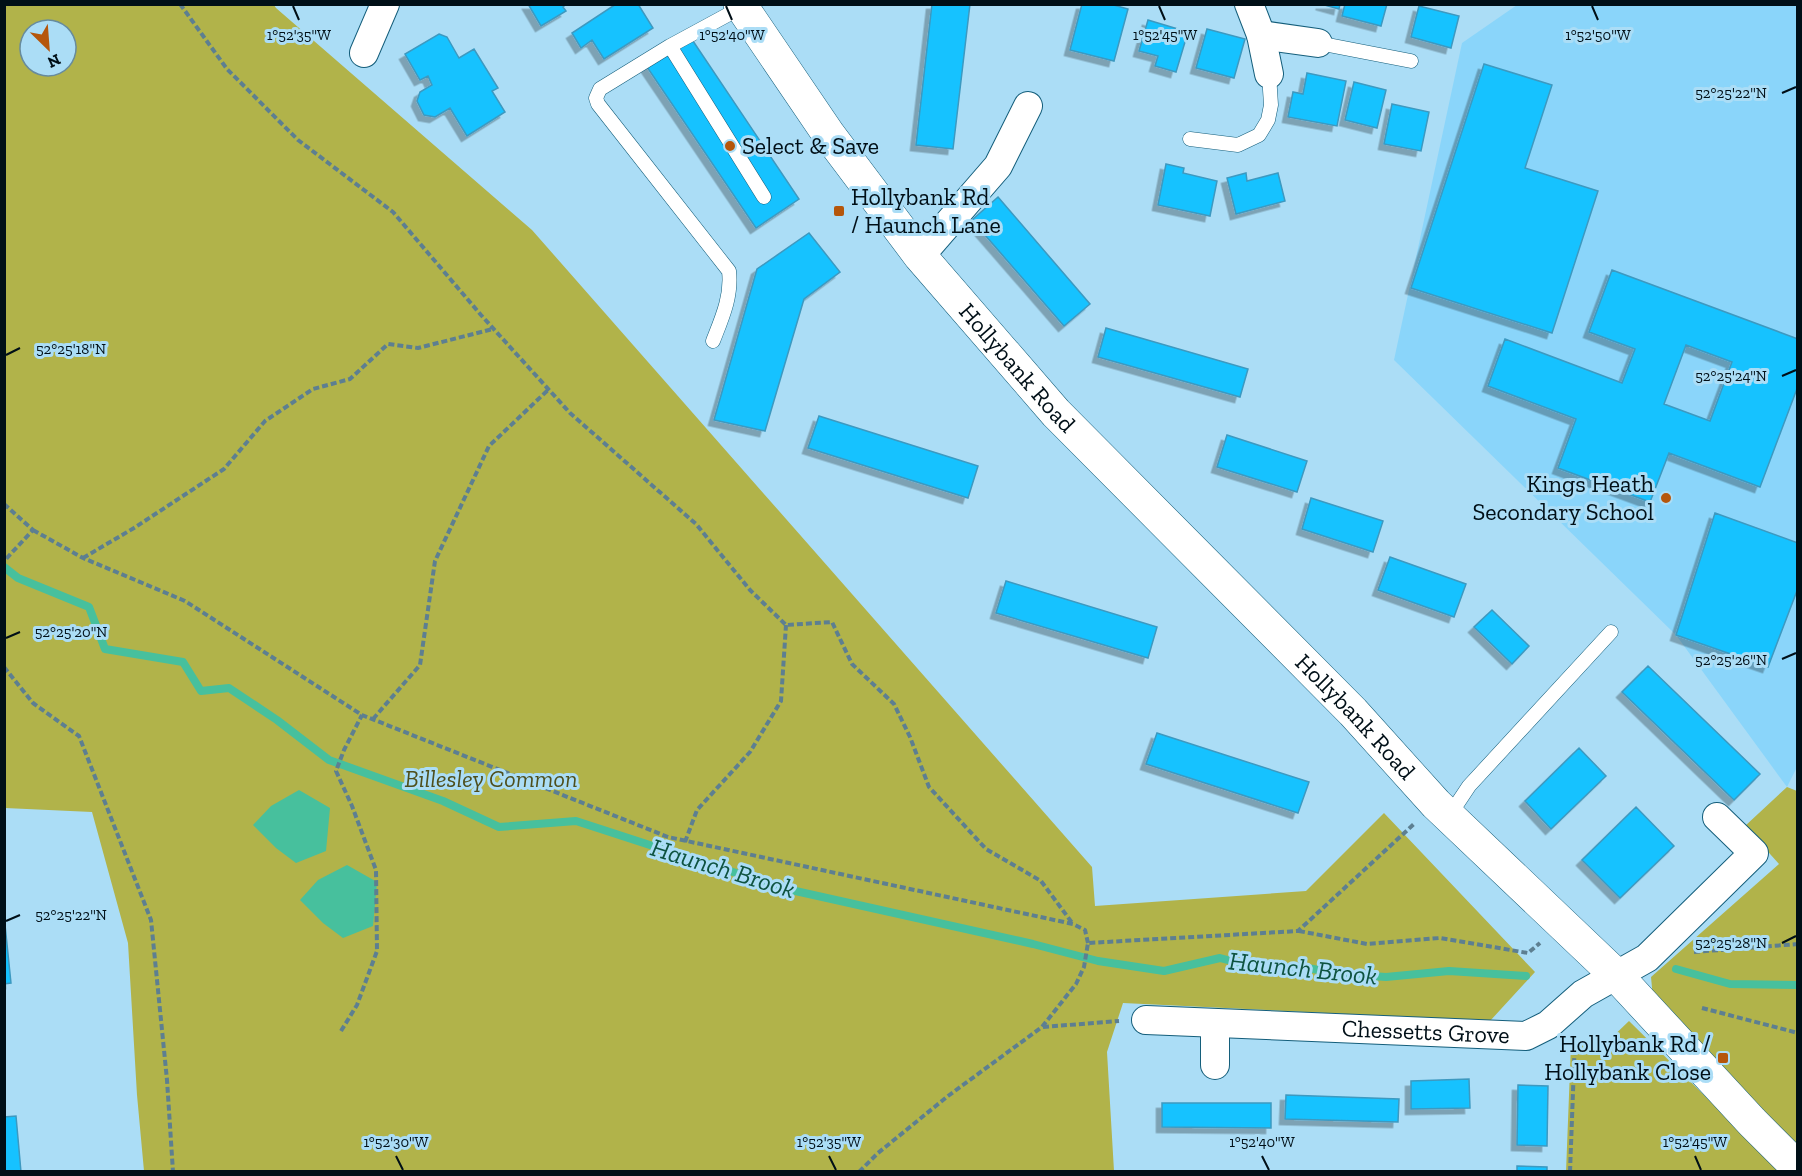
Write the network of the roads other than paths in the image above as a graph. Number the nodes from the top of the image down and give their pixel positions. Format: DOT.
graph roads {
  1 [pos="386,4"];
  2 [pos="401,4"];
  3 [pos="410,4"];
  4 [pos="1249,4"];
  5 [pos="741,6"];
  6 [pos="1261,35"];
  7 [pos="1318,43"];
  8 [pos="670,46"];
  9 [pos="364,53"];
  10 [pos="1411,61"];
  11 [pos="1269,74"];
  12 [pos="1028,106"];
  13 [pos="1190,139"];
  14 [pos="764,197"];
  15 [pos="921,256"];
  16 [pos="714,341"];
  17 [pos="1611,632"];
  18 [pos="1442,810"];
  19 [pos="1717,817"];
  20 [pos="1617,976"];
  21 [pos="1146,1020"];
  22 [pos="1215,1023"];
  23 [pos="1215,1065"];
  24 [pos="1797,1168"];
  1 -- 9 [label="street"];
  2 -- 3 [label="street"];
  4 -- 6 [label="street"];
  5 -- 8 [label="lane"];
  5 -- 15 [label="street, Hollybank Road"];
  6 -- 7 [label="street"];
  6 -- 11 [label="street"];
  7 -- 10 [label="lane"];
  8 -- 14 [label="lane"];
  8 -- 16 [label="lane"];
  11 -- 13 [label="lane"];
  12 -- 15 [label="street"];
  15 -- 18 [label="street, Hollybank Road"];
  17 -- 18 [label="lane"];
  18 -- 20 [label="street, Hollybank Road"];
  19 -- 20 [label="street, Chessetts Grove"];
  20 -- 22 [label="street, Chessetts Grove"];
  20 -- 24 [label="street, Hollybank Road"];
  21 -- 22 [label="street, Chessetts Grove"];
  22 -- 23 [label="street"];
}
